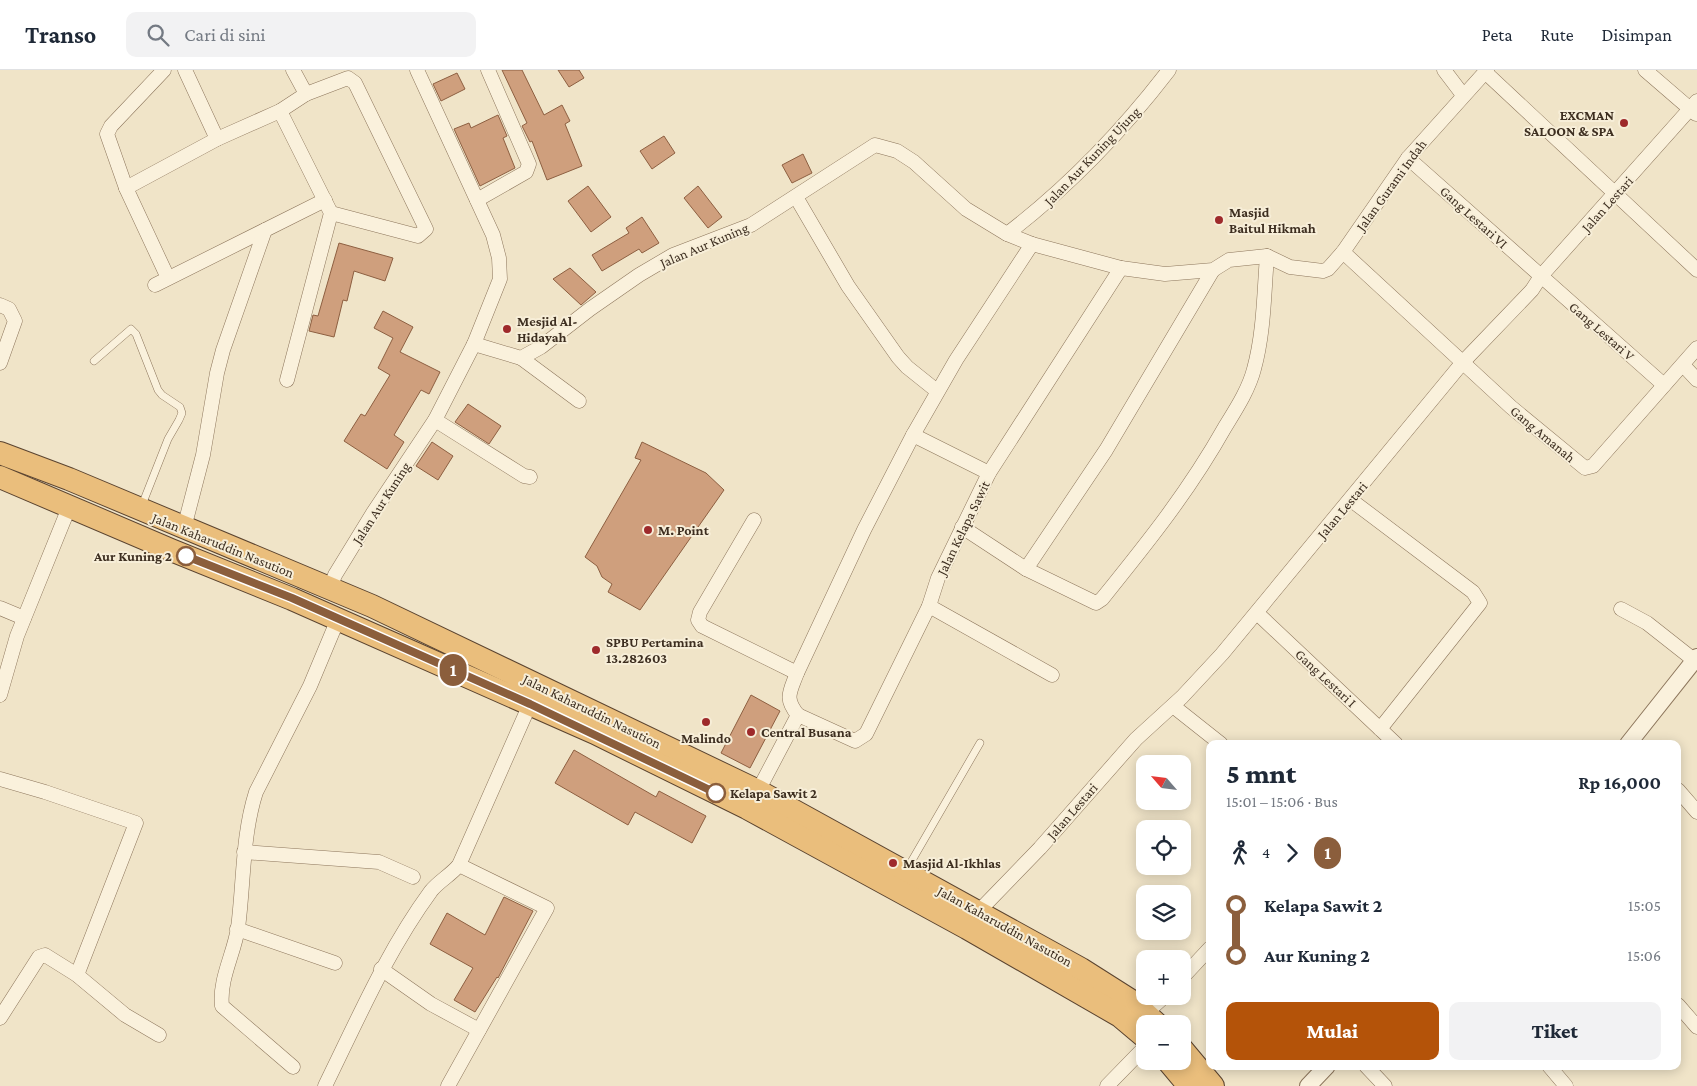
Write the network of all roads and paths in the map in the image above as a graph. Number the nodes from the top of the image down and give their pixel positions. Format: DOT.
graph roads {
  1 [pos="164,70"];
  2 [pos="185,70"];
  3 [pos="293,70"];
  4 [pos="418,70"];
  5 [pos="488,70"];
  6 [pos="1170,70"];
  7 [pos="1444,70"];
  8 [pos="1645,70"];
  9 [pos="1486,71"];
  10 [pos="306,94"];
  11 [pos="1463,95"];
  12 [pos="1695,108"];
  13 [pos="280,111"];
  14 [pos="217,139"];
  15 [pos="1408,158"];
  16 [pos="126,188"];
  17 [pos="1617,193"];
  18 [pos="796,197"];
  19 [pos="325,200"];
  20 [pos="477,200"];
  21 [pos="331,213"];
  22 [pos="265,230"];
  23 [pos="1007,234"];
  24 [pos="1032,244"];
  25 [pos="1344,252"];
  26 [pos="1267,256"];
  27 [pos="1121,268"];
  28 [pos="1213,270"];
  29 [pos="1697,270"];
  30 [pos="1540,276"];
  31 [pos="168,278"];
  32 [pos="154,285"];
  33 [pos="0,305"];
  34 [pos="474,344"];
  35 [pos="1697,348"];
  36 [pos="521,358"];
  37 [pos="94,361"];
  38 [pos="1463,362"];
  39 [pos="0,363"];
  40 [pos="1683,364"];
  41 [pos="287,380"];
  42 [pos="1697,380"];
  43 [pos="1664,385"];
  44 [pos="937,391"];
  45 [pos="579,401"];
  46 [pos="435,420"];
  47 [pos="913,435"];
  48 [pos="0,453"];
  49 [pos="989,473"];
  50 [pos="0,477"];
  51 [pos="530,477"];
  52 [pos="1351,500"];
  53 [pos="70,505"];
  54 [pos="140,510"];
  55 [pos="754,520"];
  56 [pos="962,527"];
  57 [pos="184,528"];
  58 [pos="1026,569"];
  59 [pos="330,588"];
  60 [pos="929,606"];
  61 [pos="0,608"];
  62 [pos="1621,609"];
  63 [pos="1257,613"];
  64 [pos="24,618"];
  65 [pos="338,619"];
  66 [pos="1696,659"];
  67 [pos="797,673"];
  68 [pos="1052,675"];
  69 [pos="0,695"];
  70 [pos="530,704"];
  71 [pos="1173,706"];
  72 [pos="798,715"];
  73 [pos="1380,728"];
  74 [pos="1216,740"];
  75 [pos="1392,740"];
  76 [pos="1634,740"];
  77 [pos="980,743"];
  78 [pos="643,747"];
  79 [pos="0,779"];
  80 [pos="758,791"];
  81 [pos="1681,793"];
  82 [pos="1697,812"];
  83 [pos="244,852"];
  84 [pos="459,865"];
  85 [pos="905,871"];
  86 [pos="413,876"];
  87 [pos="980,911"];
  88 [pos="238,929"];
  89 [pos="1206,952"];
  90 [pos="335,964"];
  91 [pos="1191,968"];
  92 [pos="381,969"];
  93 [pos="76,975"];
  94 [pos="1681,1008"];
  95 [pos="1148,1015"];
  96 [pos="0,1018"];
  97 [pos="1697,1027"];
  98 [pos="1136,1029"];
  99 [pos="479,1030"];
  100 [pos="158,1035"];
  101 [pos="1136,1055"];
  102 [pos="1191,1060"];
  103 [pos="293,1067"];
  104 [pos="1176,1070"];
  105 [pos="1323,1070"];
  106 [pos="1370,1070"];
  107 [pos="1552,1070"];
  108 [pos="325,1086"];
  109 [pos="448,1086"];
  110 [pos="1107,1086"];
  111 [pos="1189,1086"];
  112 [pos="1213,1086"];
  113 [pos="1308,1086"];
  114 [pos="1385,1086"];
  115 [pos="1566,1086"];
  1 -- 16 [label="street"];
  2 -- 14 [label="street"];
  3 -- 10 [label="street"];
  4 -- 20 [label="street, Jalan Aur Kuning"];
  5 -- 20 [label="street"];
  6 -- 23 [label="street, Jalan Aur Kuning Ujung"];
  7 -- 11 [label="street"];
  8 -- 12 [label="street"];
  9 -- 11 [label="street, Jalan Gurami Indah"];
  9 -- 17 [label="street"];
  10 -- 13 [label="street"];
  10 -- 21 [label="street"];
  11 -- 15 [label="street, Jalan Gurami Indah"];
  12 -- 17 [label="street, Jalan Lestari"];
  13 -- 14 [label="street"];
  13 -- 19 [label="street"];
  14 -- 16 [label="street"];
  15 -- 25 [label="street, Jalan Gurami Indah"];
  15 -- 30 [label="street, Gang Lestari VI"];
  16 -- 31 [label="street"];
  17 -- 29 [label="street"];
  17 -- 30 [label="street, Jalan Lestari"];
  18 -- 23 [label="street, Jalan Aur Kuning"];
  18 -- 36 [label="street, Jalan Aur Kuning"];
  18 -- 44 [label="street"];
  19 -- 21 [label="street"];
  19 -- 22 [label="street"];
  20 -- 34 [label="street, Jalan Aur Kuning"];
  21 -- 41 [label="street"];
  22 -- 31 [label="street"];
  22 -- 57 [label="street"];
  23 -- 24 [label="street"];
  24 -- 27 [label="street"];
  24 -- 44 [label="street"];
  25 -- 26 [label="street, Jalan Gurami Indah"];
  25 -- 38 [label="street"];
  26 -- 28 [label="street"];
  26 -- 58 [label="street"];
  27 -- 28 [label="street"];
  27 -- 49 [label="street, Jalan Kelapa Sawit"];
  28 -- 58 [label="street"];
  30 -- 38 [label="street, Jalan Lestari"];
  30 -- 43 [label="street, Gang Lestari V"];
  31 -- 32 [label="street"];
  33 -- 39 [label="street"];
  34 -- 36 [label="street"];
  34 -- 46 [label="street, Jalan Aur Kuning"];
  35 -- 40 [label="street, Gang Amanah"];
  36 -- 45 [label="street"];
  37 -- 54 [label="lane"];
  38 -- 43 [label="street, Gang Amanah"];
  38 -- 52 [label="street, Jalan Lestari"];
  40 -- 42 [label="street"];
  40 -- 43 [label="street, Gang Amanah"];
  44 -- 47 [label="street"];
  46 -- 51 [label="street"];
  46 -- 59 [label="street, Jalan Aur Kuning"];
  47 -- 49 [label="street"];
  47 -- 67 [label="street"];
  48 -- 54 [label="highway, Jalan Kaharuddin Nasution"];
  49 -- 56 [label="street, Jalan Kelapa Sawit"];
  50 -- 53 [label="highway, Jalan Kaharuddin Nasution"];
  52 -- 63 [label="street, Jalan Lestari"];
  52 -- 73 [label="street"];
  53 -- 64 [label="street"];
  53 -- 65 [label="highway, Jalan Kaharuddin Nasution"];
  54 -- 57 [label="highway, Jalan Kaharuddin Nasution"];
  55 -- 67 [label="street"];
  56 -- 58 [label="street"];
  56 -- 60 [label="street, Jalan Kelapa Sawit"];
  57 -- 59 [label="highway, Jalan Kaharuddin Nasution"];
  59 -- 78 [label="highway, Jalan Kaharuddin Nasution"];
  60 -- 68 [label="street"];
  60 -- 72 [label="street, Jalan Kelapa Sawit"];
  61 -- 64 [label="street"];
  62 -- 66 [label="street"];
  63 -- 71 [label="street, Jalan Lestari"];
  63 -- 73 [label="street, Gang Lestari I"];
  64 -- 69 [label="street"];
  65 -- 70 [label="highway, Jalan Kaharuddin Nasution"];
  65 -- 83 [label="street"];
  66 -- 76 [label="street"];
  67 -- 72 [label="street"];
  70 -- 78 [label="highway, Jalan Kaharuddin Nasution"];
  70 -- 84 [label="street"];
  71 -- 74 [label="street"];
  71 -- 87 [label="street, Jalan Lestari"];
  72 -- 80 [label="street"];
  73 -- 75 [label="street, Gang Lestari I"];
  77 -- 85 [label="lane"];
  78 -- 80 [label="highway, Jalan Kaharuddin Nasution"];
  78 -- 98 [label="highway, Jalan Kaharuddin Nasution"];
  79 -- 93 [label="street"];
  80 -- 85 [label="highway, Jalan Kaharuddin Nasution"];
  81 -- 82 [label="street"];
  83 -- 86 [label="street"];
  83 -- 88 [label="street"];
  84 -- 92 [label="street"];
  84 -- 99 [label="street"];
  85 -- 87 [label="highway, Jalan Kaharuddin Nasution"];
  87 -- 95 [label="highway, Jalan Kaharuddin Nasution"];
  88 -- 90 [label="street"];
  88 -- 103 [label="street"];
  89 -- 91 [label="street"];
  92 -- 99 [label="street"];
  92 -- 108 [label="street"];
  93 -- 96 [label="street"];
  93 -- 100 [label="street"];
  94 -- 97 [label="street"];
  99 -- 109 [label="street"];
  101 -- 110 [label="street"];
  102 -- 112 [label="highway"];
  104 -- 111 [label="highway"];
  105 -- 113 [label="street"];
  106 -- 114 [label="street"];
  107 -- 115 [label="street"];
}
